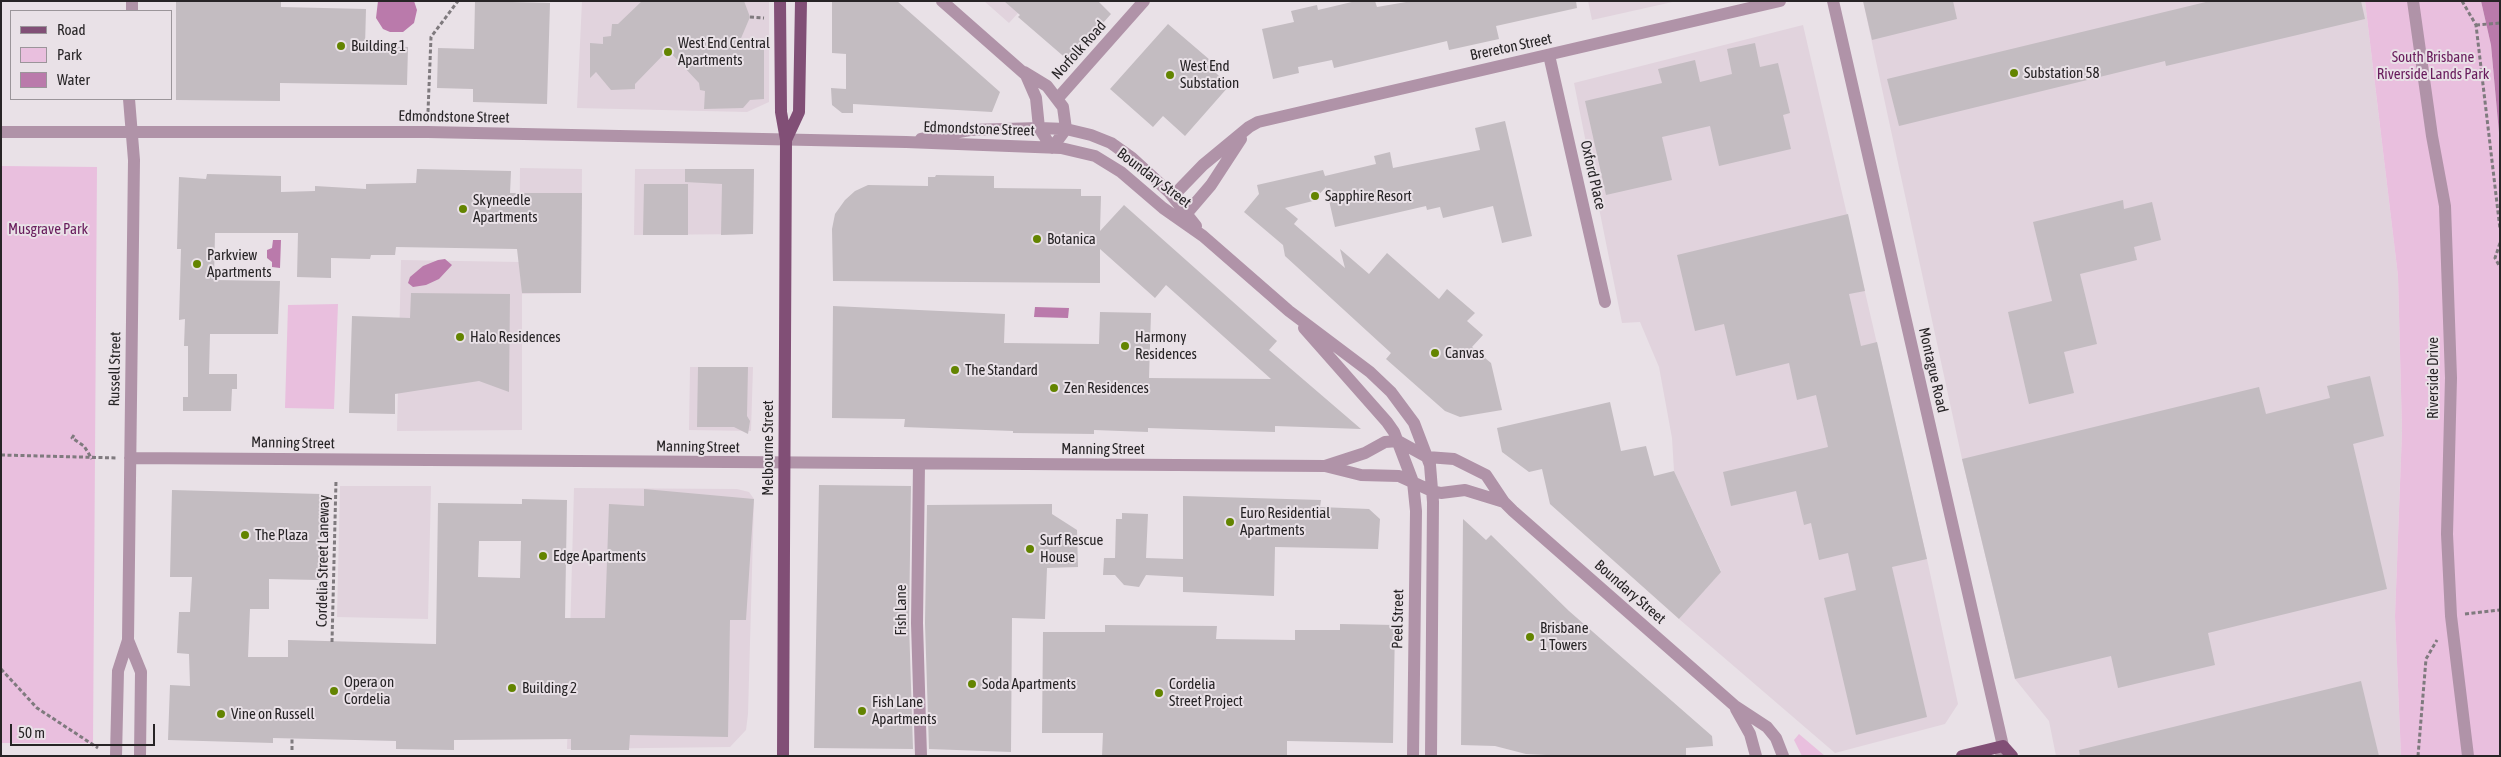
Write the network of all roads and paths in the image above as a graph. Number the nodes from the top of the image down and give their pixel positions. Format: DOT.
graph roads {
  1 [pos="458,1"];
  2 [pos="780,1"];
  3 [pos="801,1"];
  4 [pos="942,1"];
  5 [pos="1144,1"];
  6 [pos="1780,1"];
  7 [pos="1833,1"];
  8 [pos="2412,1"];
  9 [pos="2462,1"];
  10 [pos="2500,23"];
  11 [pos="2476,25"];
  12 [pos="1549,55"];
  13 [pos="1022,71"];
  14 [pos="1058,98"];
  15 [pos="129,100"];
  16 [pos="428,112"];
  17 [pos="1249,127"];
  18 [pos="1039,128"];
  19 [pos="1066,129"];
  20 [pos="1,132"];
  21 [pos="131,134"];
  22 [pos="786,140"];
  23 [pos="906,142"];
  24 [pos="1052,148"];
  25 [pos="1173,196"];
  26 [pos="1187,213"];
  27 [pos="2500,229"];
  28 [pos="1204,236"];
  29 [pos="2500,244"];
  30 [pos="2498,258"];
  31 [pos="2500,266"];
  32 [pos="1605,302"];
  33 [pos="1289,311"];
  34 [pos="74,435"];
  35 [pos="1398,441"];
  36 [pos="1,455"];
  37 [pos="1428,457"];
  38 [pos="130,458"];
  39 [pos="92,459"];
  40 [pos="784,463"];
  41 [pos="919,464"];
  42 [pos="1325,466"];
  43 [pos="336,481"];
  44 [pos="1413,482"];
  45 [pos="1432,491"];
  46 [pos="1504,502"];
  47 [pos="2500,610"];
  48 [pos="2451,616"];
  49 [pos="128,640"];
  50 [pos="332,642"];
  51 [pos="1,669"];
  52 [pos="1734,706"];
  53 [pos="292,739"];
  54 [pos="98,748"];
  55 [pos="292,750"];
  56 [pos="2002,751"];
  57 [pos="116,756"];
  58 [pos="140,756"];
  59 [pos="783,756"];
  60 [pos="921,756"];
  61 [pos="1413,756"];
  62 [pos="1432,756"];
  63 [pos="1756,756"];
  64 [pos="1782,756"];
  65 [pos="1962,756"];
  66 [pos="2012,756"];
  67 [pos="2418,756"];
  68 [pos="2468,756"];
  1 -- 16 [label="path"];
  2 -- 22 [label="main road, Melbourne Street"];
  3 -- 22 [label="main road, Melbourne Street"];
  4 -- 13 [label="street"];
  5 -- 14 [label="street, Norfolk Road"];
  6 -- 12 [label="street, Brereton Street"];
  7 -- 56 [label="street, Montague Road"];
  8 -- 48 [label="street, Riverside Drive"];
  9 -- 11 [label="path"];
  10 -- 11 [label="path"];
  11 -- 27 [label="path"];
  12 -- 17 [label="street, Brereton Street"];
  12 -- 32 [label="street, Oxford Place"];
  13 -- 14 [label="street"];
  13 -- 18 [label="street"];
  14 -- 19 [label="street"];
  15 -- 21 [label="street, Russell Street"];
  17 -- 25 [label="street, Brereton Street"];
  17 -- 26 [label="street"];
  18 -- 19 [label="street, Boundary Street"];
  18 -- 23 [label="street, Edmondstone Street"];
  18 -- 24 [label="street"];
  19 -- 24 [label="street"];
  19 -- 25 [label="street, Boundary Street"];
  20 -- 21 [label="street, Edmondstone Street"];
  21 -- 22 [label="street, Edmondstone Street"];
  21 -- 38 [label="street, Russell Street"];
  22 -- 23 [label="street, Edmondstone Street"];
  22 -- 40 [label="main road, Melbourne Street"];
  23 -- 24 [label="street, Edmondstone Street"];
  24 -- 28 [label="street, Boundary Street"];
  25 -- 26 [label="street, Boundary Street"];
  26 -- 28 [label="street, Boundary Street"];
  28 -- 33 [label="street, Boundary Street"];
  29 -- 30 [label="path"];
  30 -- 31 [label="path"];
  33 -- 35 [label="street, Boundary Street"];
  33 -- 37 [label="street, Boundary Street"];
  34 -- 39 [label="path"];
  35 -- 37 [label="street"];
  35 -- 42 [label="street, Manning Street"];
  35 -- 44 [label="street, Boundary Street"];
  36 -- 39 [label="path"];
  37 -- 45 [label="street, Boundary Street"];
  37 -- 46 [label="street, Boundary Street"];
  38 -- 39 [label="path"];
  38 -- 40 [label="street, Manning Street"];
  38 -- 49 [label="street, Russell Street"];
  40 -- 41 [label="street, Manning Street"];
  40 -- 59 [label="main road, Melbourne Street"];
  41 -- 42 [label="street, Manning Street"];
  41 -- 60 [label="street, Fish Lane"];
  42 -- 44 [label="street, Manning Street"];
  43 -- 50 [label="path, Cordelia Street Laneway"];
  44 -- 45 [label="street, Manning Street"];
  44 -- 61 [label="street, Peel Street"];
  45 -- 46 [label="street, Boundary Street"];
  45 -- 62 [label="street"];
  46 -- 52 [label="street, Boundary Street"];
  47 -- 48 [label="path"];
  48 -- 67 [label="path"];
  48 -- 68 [label="street, Riverside Drive"];
  49 -- 57 [label="street, Russell Street"];
  49 -- 58 [label="street, Russell Street"];
  51 -- 54 [label="path"];
  52 -- 63 [label="street, Boundary Street"];
  52 -- 64 [label="street, Boundary Street"];
  53 -- 55 [label="path"];
  56 -- 65 [label="main road"];
  56 -- 66 [label="main road"];
}
